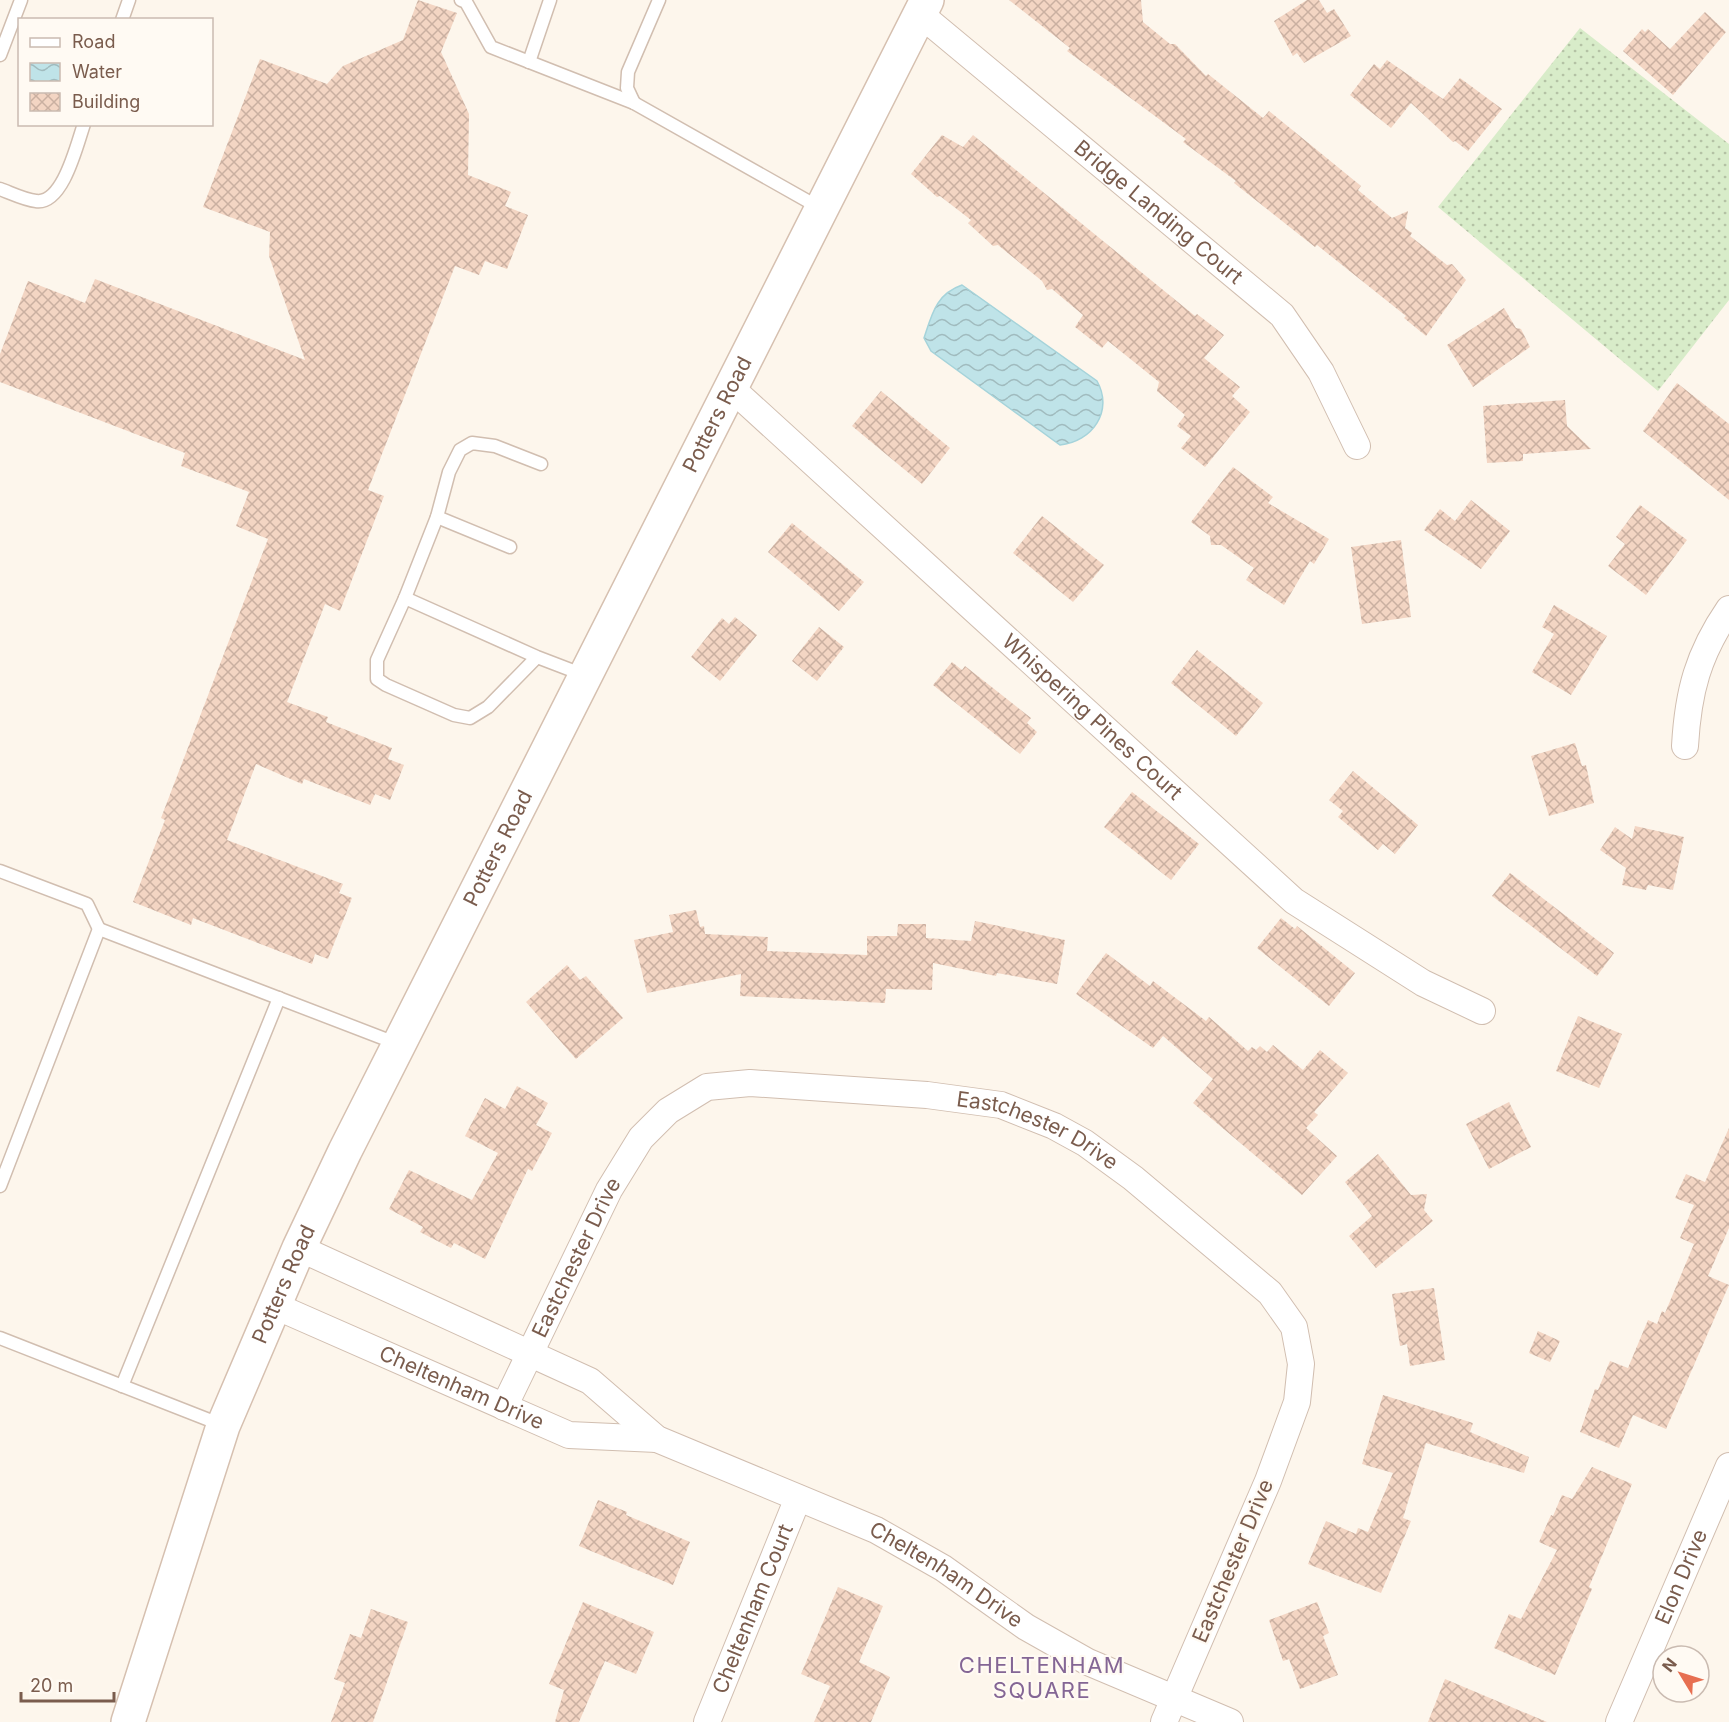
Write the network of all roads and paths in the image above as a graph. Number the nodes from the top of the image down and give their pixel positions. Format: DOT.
graph roads {
  1 [pos="21,0"];
  2 [pos="129,0"];
  3 [pos="461,0"];
  4 [pos="550,0"];
  5 [pos="659,0"];
  6 [pos="923,7"];
  7 [pos="123,18"];
  8 [pos="0,55"];
  9 [pos="529,62"];
  10 [pos="634,103"];
  11 [pos="83,126"];
  12 [pos="0,189"];
  13 [pos="821,208"];
  14 [pos="730,387"];
  15 [pos="1357,446"];
  16 [pos="541,464"];
  17 [pos="437,517"];
  18 [pos="510,547"];
  19 [pos="405,598"];
  20 [pos="1729,609"];
  21 [pos="537,657"];
  22 [pos="585,675"];
  23 [pos="1685,746"];
  24 [pos="0,871"];
  25 [pos="99,929"];
  26 [pos="279,998"];
  27 [pos="1482,1011"];
  28 [pos="399,1044"];
  29 [pos="0,1186"];
  30 [pos="299,1248"];
  31 [pos="273,1305"];
  32 [pos="0,1338"];
  33 [pos="530,1353"];
  34 [pos="122,1386"];
  35 [pos="504,1407"];
  36 [pos="223,1426"];
  37 [pos="657,1439"];
  38 [pos="1729,1466"];
  39 [pos="798,1498"];
  40 [pos="1173,1698"];
  41 [pos="128,1722"];
  42 [pos="707,1722"];
  43 [pos="1164,1722"];
  44 [pos="1230,1722"];
  45 [pos="1619,1722"];
  1 -- 8 [label="lane"];
  2 -- 7 [label="lane"];
  3 -- 9 [label="lane"];
  4 -- 9 [label="lane"];
  5 -- 10 [label="lane"];
  6 -- 13 [label="street, Potters Road"];
  6 -- 15 [label="street, Bridge Landing Court"];
  9 -- 10 [label="lane"];
  10 -- 13 [label="lane"];
  11 -- 12 [label="lane"];
  13 -- 14 [label="street, Potters Road"];
  14 -- 22 [label="street, Potters Road"];
  14 -- 27 [label="street, Whispering Pines Court"];
  16 -- 17 [label="lane"];
  17 -- 18 [label="lane"];
  17 -- 19 [label="lane"];
  19 -- 21 [label="lane"];
  19 -- 21 [label="lane"];
  20 -- 23 [label="street"];
  21 -- 22 [label="lane"];
  22 -- 28 [label="street, Potters Road"];
  24 -- 25 [label="lane"];
  25 -- 26 [label="lane"];
  25 -- 29 [label="lane"];
  26 -- 28 [label="lane"];
  26 -- 34 [label="lane"];
  28 -- 30 [label="street, Potters Road"];
  30 -- 31 [label="street, Potters Road"];
  30 -- 33 [label="street, Cheltenham Drive"];
  31 -- 35 [label="street, Cheltenham Drive"];
  31 -- 36 [label="street, Potters Road"];
  32 -- 34 [label="lane"];
  33 -- 35 [label="street, Eastchester Drive"];
  33 -- 37 [label="street, Cheltenham Drive"];
  33 -- 40 [label="street, Eastchester Drive"];
  34 -- 36 [label="lane"];
  35 -- 37 [label="street, Cheltenham Drive"];
  36 -- 41 [label="street, Potters Road"];
  37 -- 39 [label="street, Cheltenham Drive"];
  38 -- 45 [label="street, Elon Drive"];
  39 -- 40 [label="street, Cheltenham Drive"];
  39 -- 42 [label="street, Cheltenham Court"];
  40 -- 43 [label="street, Eastchester Drive"];
  40 -- 44 [label="street, Cheltenham Drive"];
}
